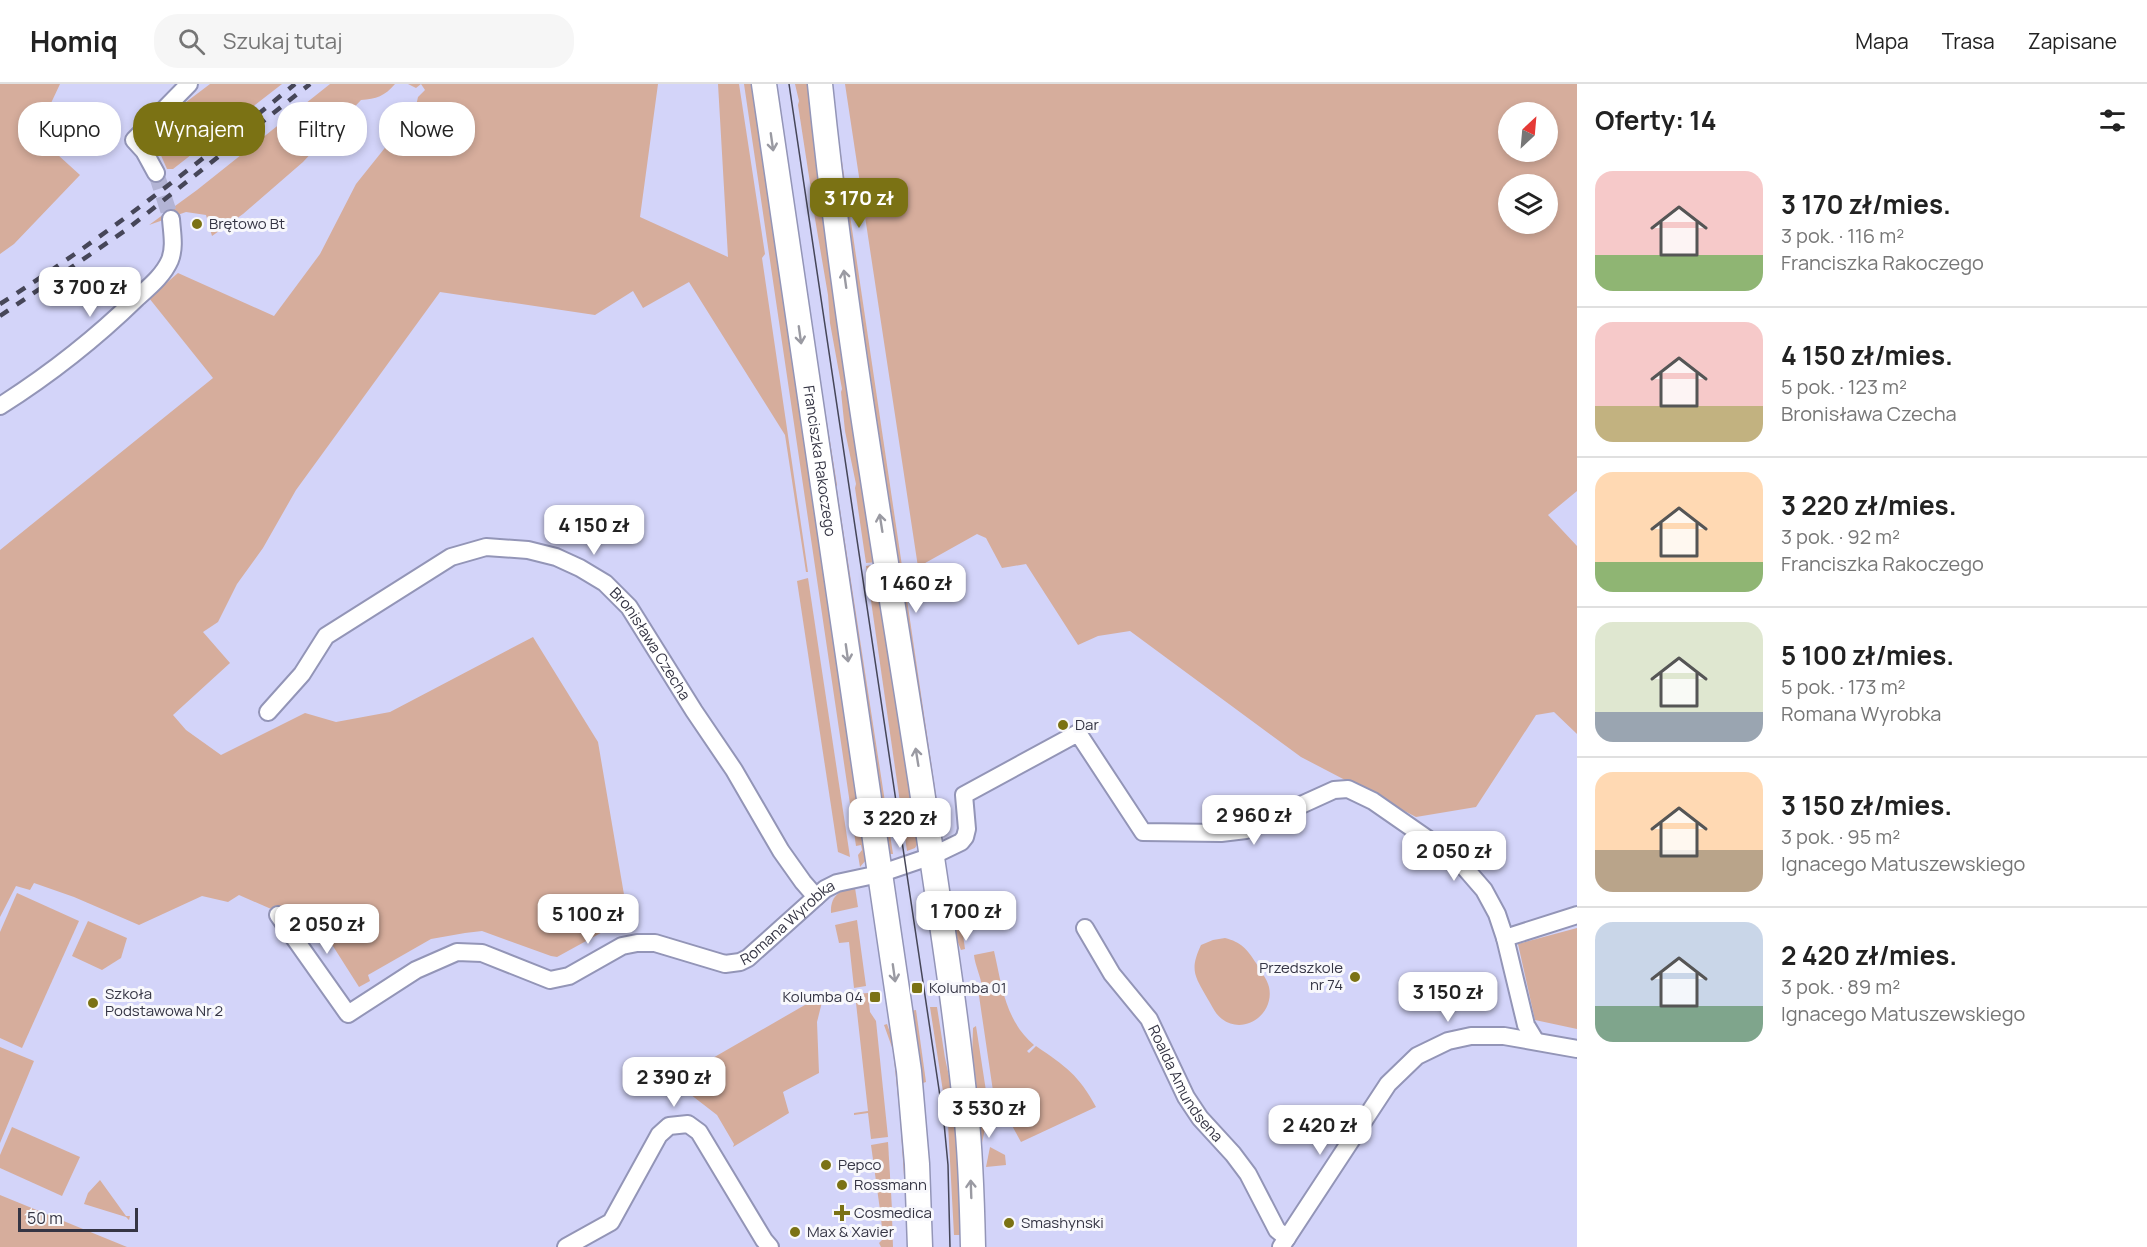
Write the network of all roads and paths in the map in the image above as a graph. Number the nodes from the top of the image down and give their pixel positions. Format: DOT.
graph roads {
  1 [pos="189,84"];
  2 [pos="764,84"];
  3 [pos="820,84"];
  4 [pos="156,173"];
  5 [pos="171,219"];
  6 [pos="0,406"];
  7 [pos="268,712"];
  8 [pos="932,856"];
  9 [pos="879,874"];
  10 [pos="816,897"];
  11 [pos="278,915"];
  12 [pos="1577,915"];
  13 [pos="1085,928"];
  14 [pos="1505,938"];
  15 [pos="1534,1040"];
  16 [pos="1577,1049"];
  17 [pos="1284,1243"];
  18 [pos="566,1247"];
  19 [pos="770,1247"];
  20 [pos="920,1247"];
  21 [pos="973,1247"];
  1 -- 4 [label="street"];
  2 -- 9 [label="main road, Franciszka Rakoczego, one-way"];
  8 -- 3 [label="main road, one-way"];
  5 -- 6 [label="street"];
  7 -- 10 [label="street, Bronisława Czecha"];
  8 -- 9 [label="street"];
  8 -- 14 [label="street"];
  21 -- 8 [label="main road, one-way"];
  9 -- 10 [label="street, Romana Wyrobka"];
  9 -- 20 [label="main road, Franciszka Rakoczego, one-way"];
  10 -- 11 [label="street, Romana Wyrobka"];
  12 -- 14 [label="street"];
  13 -- 17 [label="street, Roalda Amundsena"];
  14 -- 15 [label="street"];
  15 -- 16 [label="street"];
  15 -- 17 [label="street"];
  18 -- 19 [label="street"];
}
